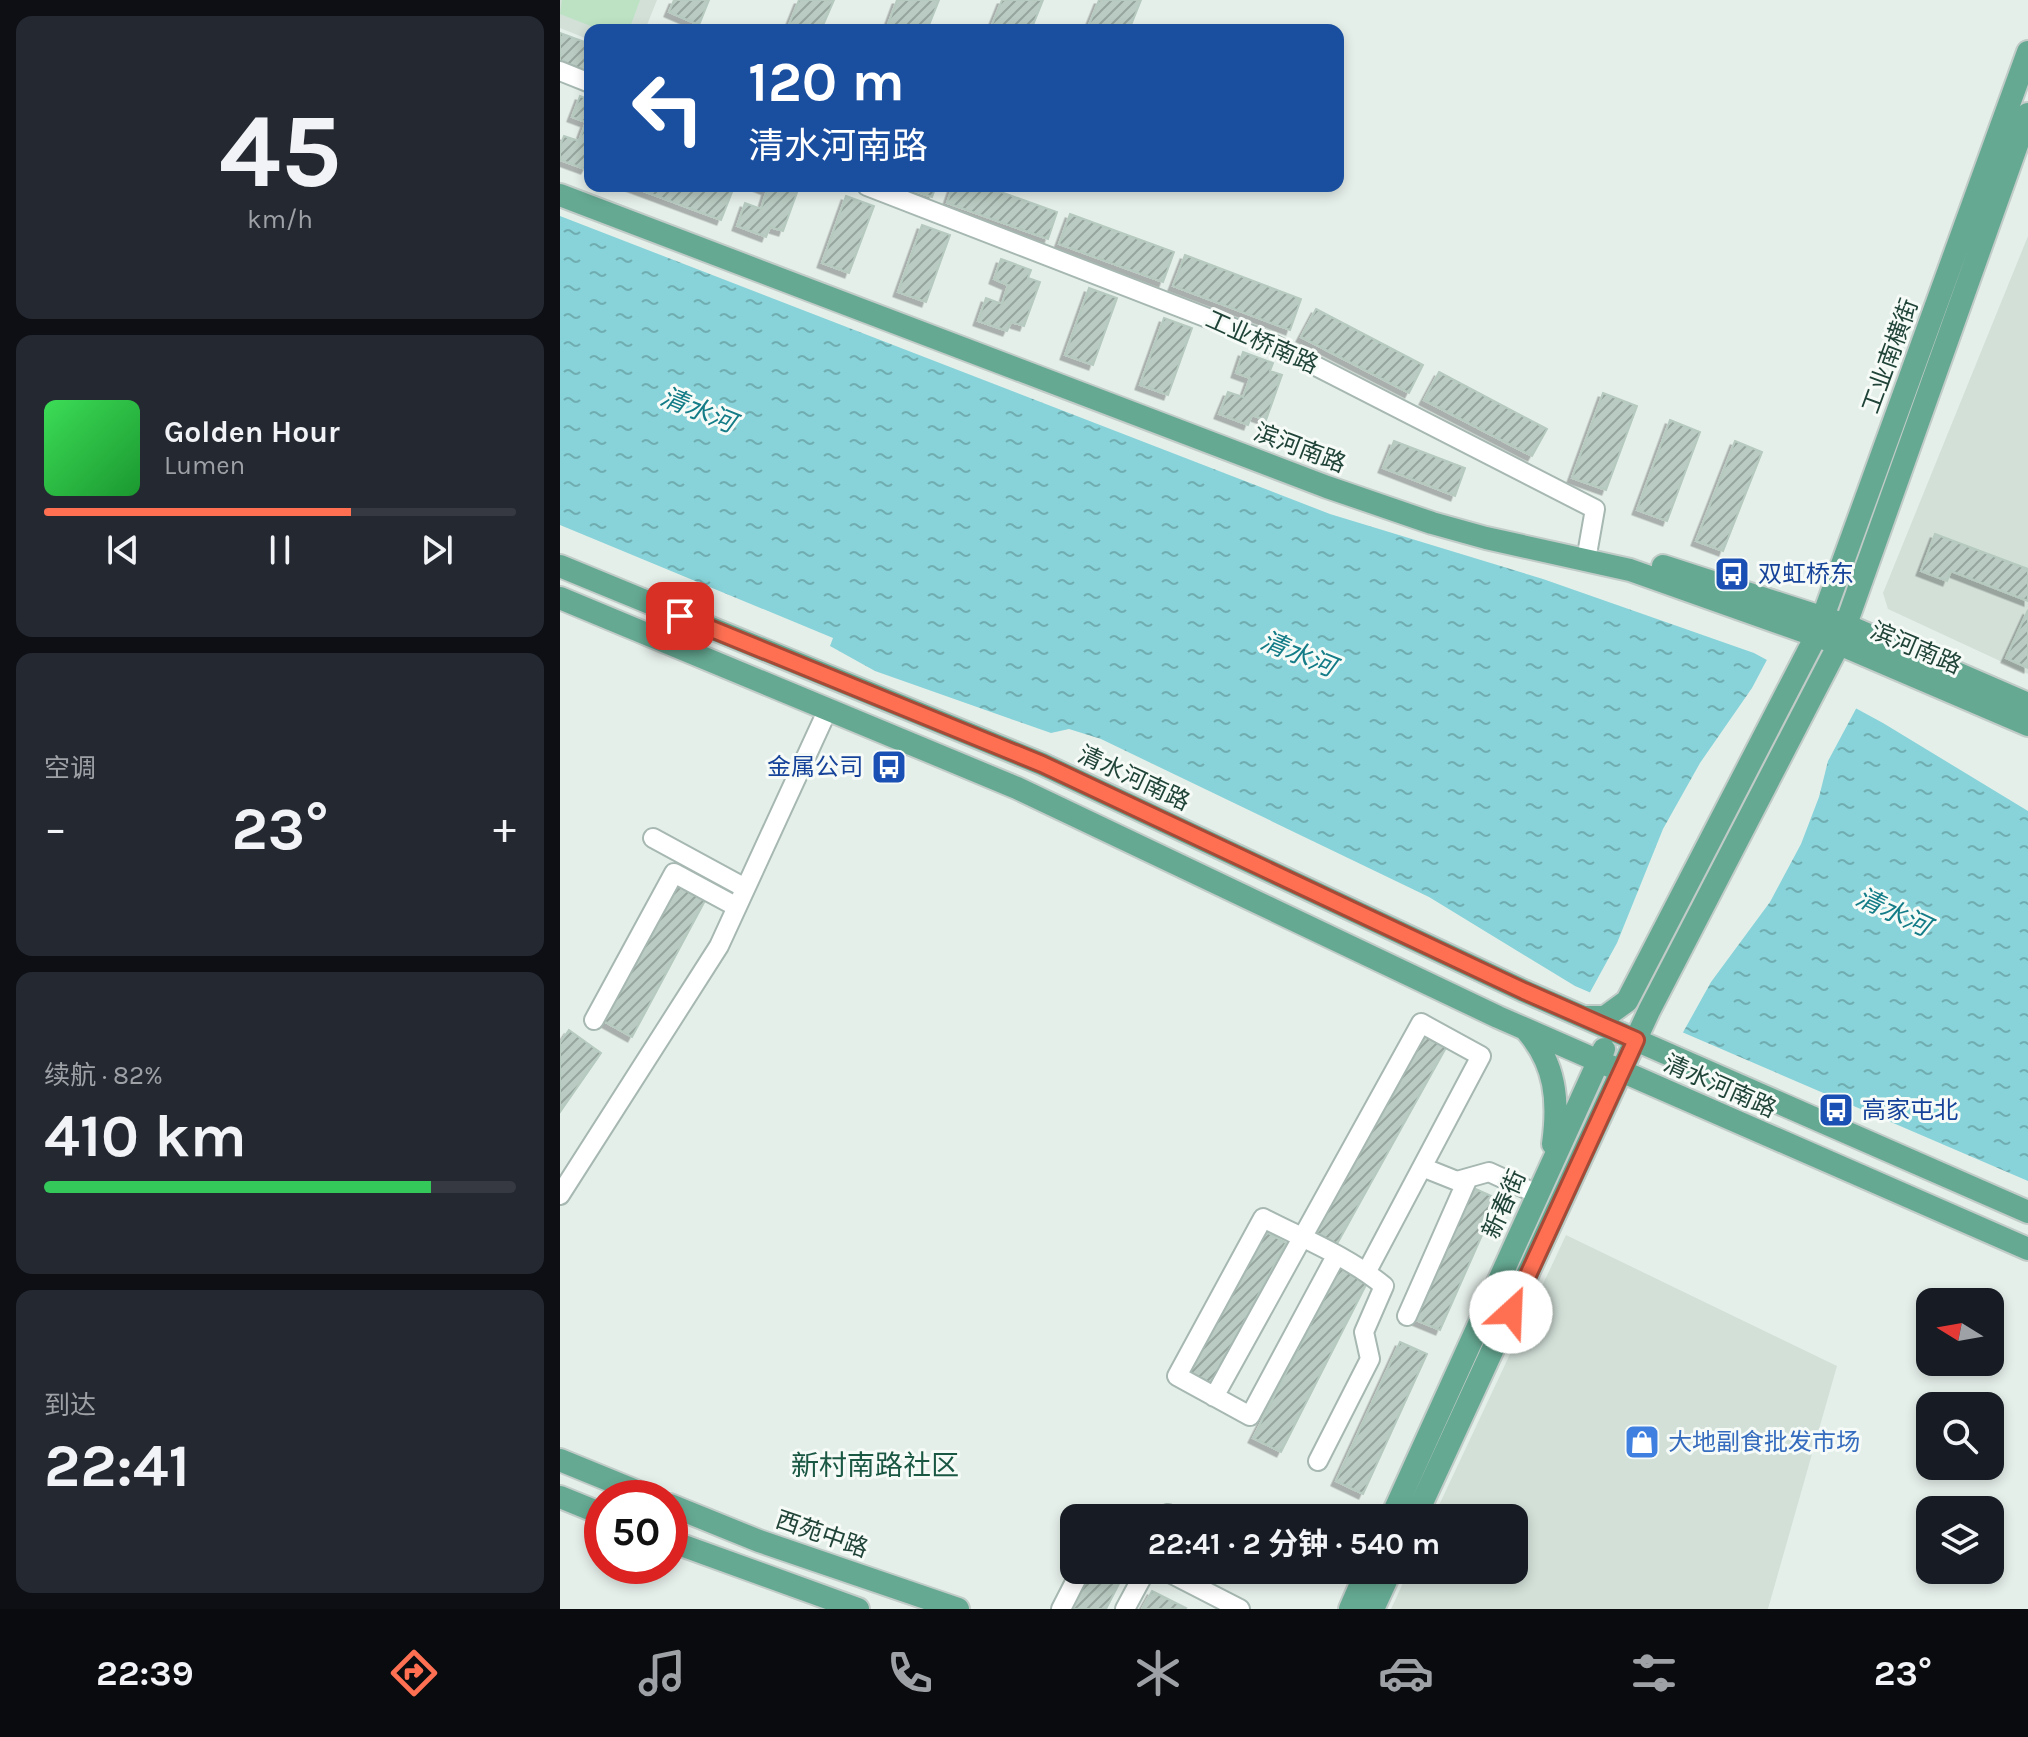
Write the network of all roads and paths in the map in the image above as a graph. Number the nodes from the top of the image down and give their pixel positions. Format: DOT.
graph roads {
  1 [pos="2028,52"];
  2 [pos="560,71"];
  3 [pos="584,81"];
  4 [pos="2028,114"];
  5 [pos="560,183"];
  6 [pos="882,192"];
  7 [pos="560,195"];
  8 [pos="1587,554"];
  9 [pos="560,566"];
  10 [pos="560,598"];
  11 [pos="1820,627"];
  12 [pos="1842,634"];
  13 [pos="2028,704"];
  14 [pos="828,709"];
  15 [pos="2028,725"];
  16 [pos="653,838"];
  17 [pos="745,888"];
  18 [pos="737,907"];
  19 [pos="1627,1001"];
  20 [pos="1649,1011"];
  21 [pos="1581,1016"];
  22 [pos="594,1020"];
  23 [pos="1526,1030"];
  24 [pos="1613,1030"];
  25 [pos="1636,1040"];
  26 [pos="1666,1053"];
  27 [pos="1598,1061"];
  28 [pos="1622,1072"];
  29 [pos="1671,1093"];
  30 [pos="1603,1112"];
  31 [pos="1551,1164"];
  32 [pos="1422,1167"];
  33 [pos="1468,1178"];
  34 [pos="1537,1194"];
  35 [pos="560,1195"];
  36 [pos="2028,1212"];
  37 [pos="1301,1237"];
  38 [pos="2028,1249"];
  39 [pos="1336,1256"];
  40 [pos="1367,1271"];
  41 [pos="1407,1316"];
  42 [pos="1214,1397"];
  43 [pos="560,1460"];
  44 [pos="1318,1461"];
  45 [pos="609,1480"];
  46 [pos="560,1497"];
  47 [pos="1397,1504"];
  48 [pos="1421,1504"];
  49 [pos="584,1507"];
  50 [pos="688,1512"];
  51 [pos="688,1548"];
  52 [pos="1074,1584"];
  53 [pos="1138,1584"];
  54 [pos="1182,1584"];
  55 [pos="1361,1584"];
  56 [pos="1385,1584"];
  57 [pos="1204,1601"];
  58 [pos="858,1609"];
  59 [pos="958,1609"];
  60 [pos="1061,1609"];
  61 [pos="1125,1609"];
  62 [pos="1240,1609"];
  63 [pos="1350,1609"];
  64 [pos="1373,1609"];
  1 -- 11 [label="main road, 工业南横街"];
  2 -- 3 [label="street"];
  4 -- 12 [label="main road, 工业南横街"];
  5 -- 8 [label="main road, 滨河南路"];
  6 -- 8 [label="street, 工业桥南路"];
  7 -- 8 [label="main road, 滨河南路"];
  8 -- 11 [label="main road, 滨河南路"];
  9 -- 21 [label="main road, 清水河南路"];
  10 -- 14 [label="main road, 清水河南路"];
  11 -- 12 [label="main road, 滨河南路"];
  11 -- 19 [label="main road, 工业南横街"];
  12 -- 13 [label="main road, 滨河南路"];
  12 -- 15 [label="main road, 滨河南路"];
  12 -- 20 [label="main road, 工业南横街"];
  14 -- 17 [label="street"];
  14 -- 23 [label="main road, 清水河南路"];
  16 -- 17 [label="street"];
  17 -- 18 [label="street"];
  18 -- 22 [label="street"];
  18 -- 35 [label="street"];
  19 -- 21 [label="main road"];
  19 -- 24 [label="main road, 新春街"];
  20 -- 25 [label="main road"];
  20 -- 26 [label="main road"];
  21 -- 24 [label="main road, 清水河南路"];
  23 -- 27 [label="main road, 清水河南路"];
  23 -- 31 [label="main road"];
  24 -- 25 [label="main road, 清水河南路"];
  24 -- 27 [label="main road, 新春街"];
  25 -- 26 [label="main road, 清水河南路"];
  25 -- 28 [label="main road"];
  26 -- 36 [label="main road, 清水河南路"];
  27 -- 28 [label="main road, 清水河南路"];
  27 -- 31 [label="main road, 新春街"];
  28 -- 29 [label="main road, 清水河南路"];
  28 -- 30 [label="main road"];
  29 -- 30 [label="main road"];
  29 -- 38 [label="main road, 清水河南路"];
  30 -- 48 [label="main road"];
  31 -- 34 [label="main road, 新春街"];
  32 -- 33 [label="street"];
  32 -- 37 [label="street"];
  32 -- 40 [label="street"];
  33 -- 34 [label="street"];
  33 -- 41 [label="street"];
  34 -- 47 [label="main road, 新春街"];
  37 -- 39 [label="street"];
  37 -- 42 [label="street"];
  37 -- 42 [label="street"];
  39 -- 40 [label="street"];
  39 -- 42 [label="street"];
  40 -- 44 [label="street"];
  43 -- 45 [label="main road"];
  46 -- 49 [label="main road"];
  50 -- 59 [label="main road, 西苑中路"];
  51 -- 58 [label="main road"];
  52 -- 60 [label="street"];
  53 -- 61 [label="street"];
  54 -- 57 [label="street"];
  55 -- 63 [label="main road"];
  56 -- 64 [label="main road"];
  57 -- 62 [label="street"];
}
